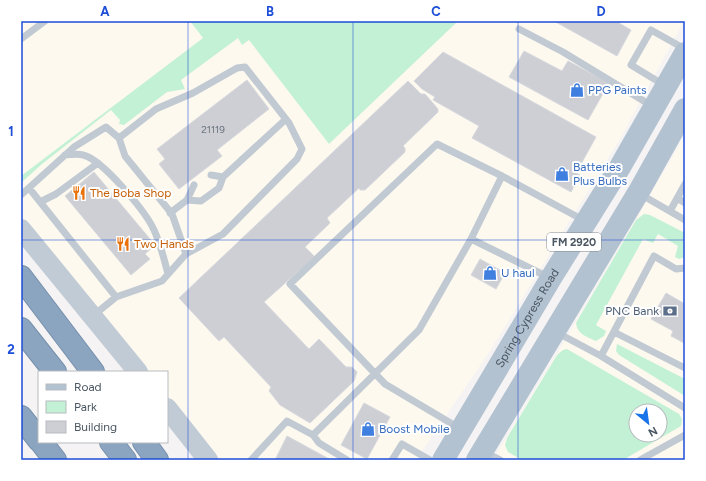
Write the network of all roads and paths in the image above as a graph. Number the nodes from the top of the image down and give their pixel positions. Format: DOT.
graph roads {
  1 [pos="45,21"];
  2 [pos="518,29"];
  3 [pos="21,39"];
  4 [pos="685,49"];
  5 [pos="685,53"];
  6 [pos="676,85"];
  7 [pos="656,108"];
  8 [pos="685,109"];
  9 [pos="286,119"];
  10 [pos="119,138"];
  11 [pos="65,155"];
  12 [pos="98,164"];
  13 [pos="211,175"];
  14 [pos="502,176"];
  15 [pos="223,177"];
  16 [pos="685,184"];
  17 [pos="194,185"];
  18 [pos="29,188"];
  19 [pos="638,193"];
  20 [pos="21,195"];
  21 [pos="677,198"];
  22 [pos="187,200"];
  23 [pos="40,202"];
  24 [pos="685,203"];
  25 [pos="670,211"];
  26 [pos="170,213"];
  27 [pos="685,220"];
  28 [pos="587,222"];
  29 [pos="21,229"];
  30 [pos="471,239"];
  31 [pos="186,254"];
  32 [pos="685,268"];
  33 [pos="168,274"];
  34 [pos="21,276"];
  35 [pos="551,278"];
  36 [pos="116,297"];
  37 [pos="93,317"];
  38 [pos="21,329"];
  39 [pos="555,331"];
  40 [pos="614,332"];
  41 [pos="601,356"];
  42 [pos="685,368"];
  43 [pos="54,371"];
  44 [pos="92,371"];
  45 [pos="137,371"];
  46 [pos="376,373"];
  47 [pos="685,408"];
  48 [pos="168,409"];
  49 [pos="21,417"];
  50 [pos="462,430"];
  51 [pos="21,434"];
  52 [pos="313,435"];
  53 [pos="685,435"];
  54 [pos="38,438"];
  55 [pos="38,440"];
  56 [pos="42,443"];
  57 [pos="112,443"];
  58 [pos="145,443"];
  59 [pos="487,457"];
  60 [pos="55,460"];
  61 [pos="125,460"];
  62 [pos="157,460"];
  63 [pos="208,460"];
  64 [pos="251,460"];
  65 [pos="347,460"];
  66 [pos="392,460"];
  67 [pos="430,460"];
  68 [pos="443,460"];
  69 [pos="640,460"];
  1 -- 3 [label="lane"];
  2 -- 7 [label="lane"];
  4 -- 6 [label="lane"];
  5 -- 6 [label="main road, Spring Cypress Road / FM 2920"];
  6 -- 7 [label="main road, Spring Cypress Road / FM 2920"];
  6 -- 19 [label="main road"];
  7 -- 28 [label="main road, Spring Cypress Road / FM 2920"];
  8 -- 19 [label="main road, FM 2920"];
  9 -- 10 [label="lane"];
  9 -- 15 [label="lane"];
  9 -- 31 [label="lane"];
  10 -- 11 [label="lane"];
  10 -- 26 [label="lane"];
  11 -- 12 [label="lane"];
  11 -- 18 [label="lane"];
  12 -- 23 [label="lane"];
  12 -- 33 [label="lane"];
  13 -- 15 [label="lane"];
  14 -- 28 [label="lane"];
  14 -- 30 [label="lane"];
  14 -- 46 [label="lane"];
  15 -- 22 [label="lane"];
  16 -- 21 [label="lane"];
  17 -- 22 [label="lane"];
  18 -- 20 [label="lane"];
  18 -- 23 [label="lane"];
  19 -- 25 [label="lane"];
  19 -- 39 [label="main road, FM 2920"];
  21 -- 24 [label="lane"];
  21 -- 25 [label="lane"];
  22 -- 26 [label="lane"];
  23 -- 36 [label="lane"];
  25 -- 27 [label="lane"];
  26 -- 31 [label="lane"];
  28 -- 35 [label="main road, Spring Cypress Road / FM 2920"];
  28 -- 39 [label="main road"];
  29 -- 37 [label="main road"];
  30 -- 35 [label="lane"];
  30 -- 46 [label="lane"];
  31 -- 33 [label="lane"];
  32 -- 40 [label="lane"];
  33 -- 36 [label="lane"];
  34 -- 44 [label="highway"];
  35 -- 50 [label="main road, Spring Cypress Road / FM 2920"];
  36 -- 37 [label="lane"];
  37 -- 45 [label="main road"];
  38 -- 43 [label="highway"];
  39 -- 41 [label="lane"];
  39 -- 59 [label="main road, FM 2920"];
  40 -- 41 [label="lane"];
  40 -- 42 [label="lane"];
  41 -- 47 [label="lane"];
  46 -- 50 [label="lane"];
  46 -- 52 [label="lane"];
  48 -- 63 [label="main road"];
  49 -- 54 [label="highway"];
  50 -- 68 [label="main road, Spring Cypress Road / FM 2920"];
  51 -- 55 [label="highway"];
  52 -- 64 [label="lane"];
  52 -- 65 [label="lane"];
  53 -- 69 [label="lane"];
  56 -- 60 [label="highway"];
  57 -- 61 [label="highway"];
  58 -- 62 [label="highway"];
  66 -- 67 [label="lane"];
}
